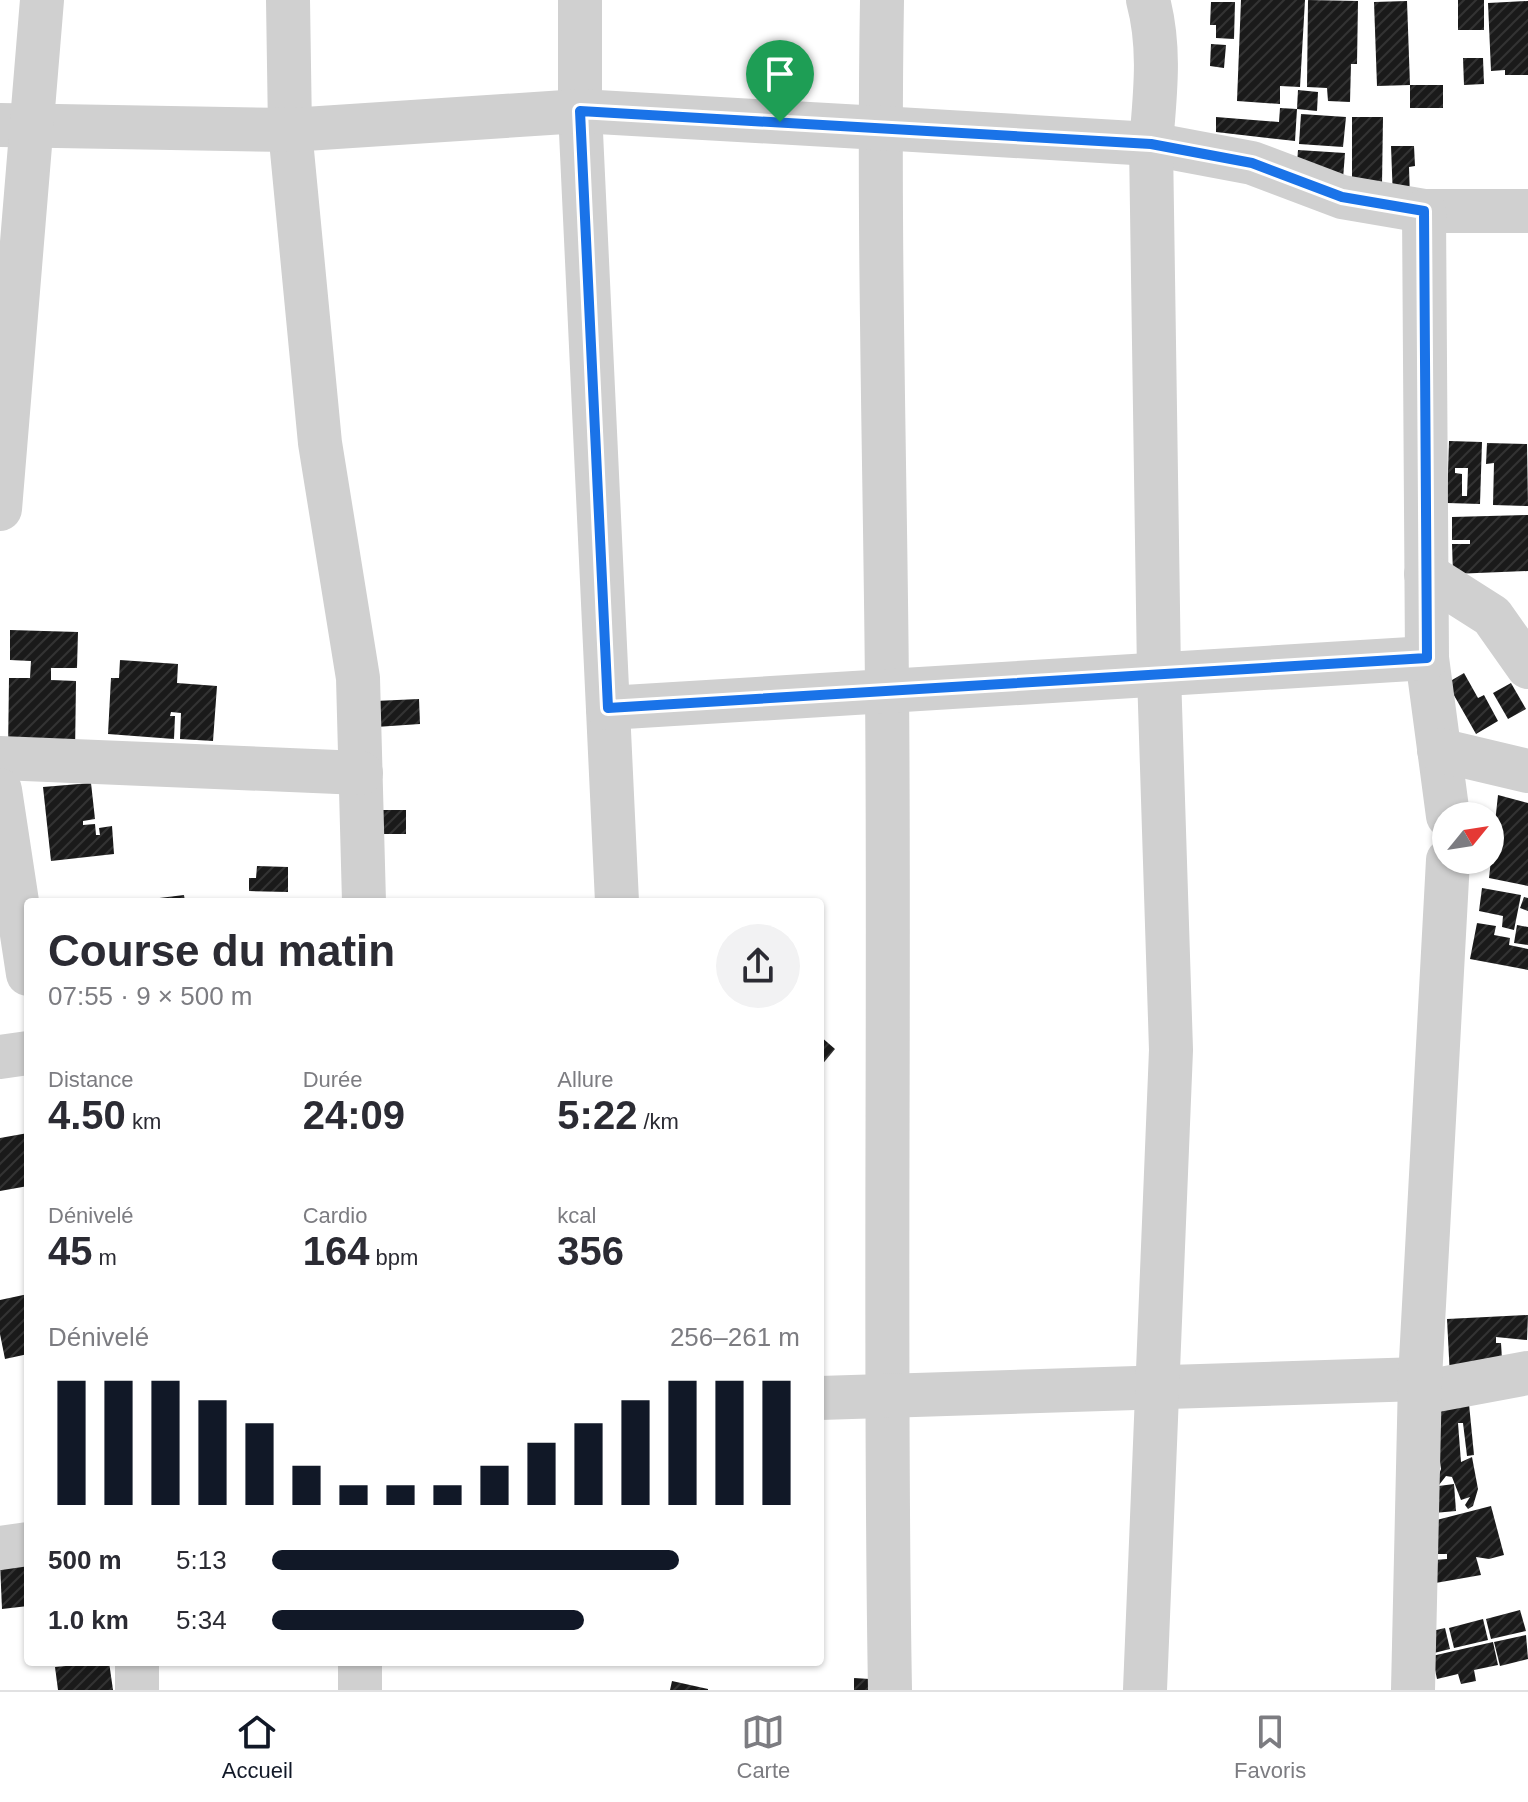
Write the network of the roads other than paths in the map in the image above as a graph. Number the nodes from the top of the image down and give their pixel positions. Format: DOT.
graph roads {
  1 [pos="42,0"];
  2 [pos="288,0"];
  3 [pos="580,0"];
  4 [pos="882,0"];
  5 [pos="1148,0"];
  6 [pos="580,111"];
  7 [pos="16,126"];
  8 [pos="880,128"];
  9 [pos="290,130"];
  10 [pos="1151,144"];
  11 [pos="1424,211"];
  12 [pos="1528,211"];
  13 [pos="0,509"];
  14 [pos="1426,574"];
  15 [pos="1427,658"];
  16 [pos="1528,667"];
  17 [pos="1159,674"];
  18 [pos="887,691"];
  19 [pos="608,708"];
  20 [pos="1439,750"];
  21 [pos="0,758"];
  22 [pos="1528,771"];
  23 [pos="361,773"];
  24 [pos="0,790"];
  25 [pos="1446,802"];
  26 [pos="1447,874"];
  27 [pos="364,898"];
  28 [pos="617,898"];
  29 [pos="24,948"];
  30 [pos="24,1054"];
  31 [pos="0,1057"];
  32 [pos="1528,1373"];
  33 [pos="1420,1386"];
  34 [pos="1157,1387"];
  35 [pos="885,1395"];
  36 [pos="824,1398"];
  37 [pos="24,1545"];
  38 [pos="0,1548"];
  39 [pos="137,1666"];
  40 [pos="360,1666"];
  41 [pos="137,1690"];
  42 [pos="360,1690"];
  43 [pos="890,1690"];
  44 [pos="1145,1690"];
  45 [pos="1413,1690"];
  1 -- 7 [label="street"];
  2 -- 9 [label="street"];
  3 -- 6 [label="street"];
  4 -- 8 [label="street"];
  5 -- 10 [label="street"];
  6 -- 8 [label="street"];
  6 -- 9 [label="street"];
  6 -- 19 [label="street"];
  7 -- 9 [label="street"];
  7 -- 13 [label="street"];
  8 -- 10 [label="street"];
  8 -- 18 [label="street"];
  9 -- 23 [label="street"];
  10 -- 11 [label="street"];
  10 -- 17 [label="street"];
  11 -- 12 [label="street"];
  11 -- 14 [label="street"];
  14 -- 15 [label="street"];
  14 -- 16 [label="street"];
  15 -- 17 [label="street"];
  15 -- 20 [label="street"];
  17 -- 18 [label="street"];
  17 -- 34 [label="street"];
  18 -- 19 [label="street"];
  18 -- 35 [label="street"];
  19 -- 28 [label="street"];
  20 -- 22 [label="street"];
  20 -- 25 [label="street"];
  21 -- 23 [label="street"];
  23 -- 27 [label="street"];
  24 -- 29 [label="street"];
  26 -- 33 [label="street"];
  30 -- 31 [label="street"];
  32 -- 33 [label="street"];
  33 -- 34 [label="street"];
  33 -- 45 [label="street"];
  34 -- 35 [label="street"];
  34 -- 44 [label="street"];
  35 -- 36 [label="street"];
  35 -- 43 [label="street"];
  37 -- 38 [label="street"];
  39 -- 41 [label="street"];
  40 -- 42 [label="street"];
}
